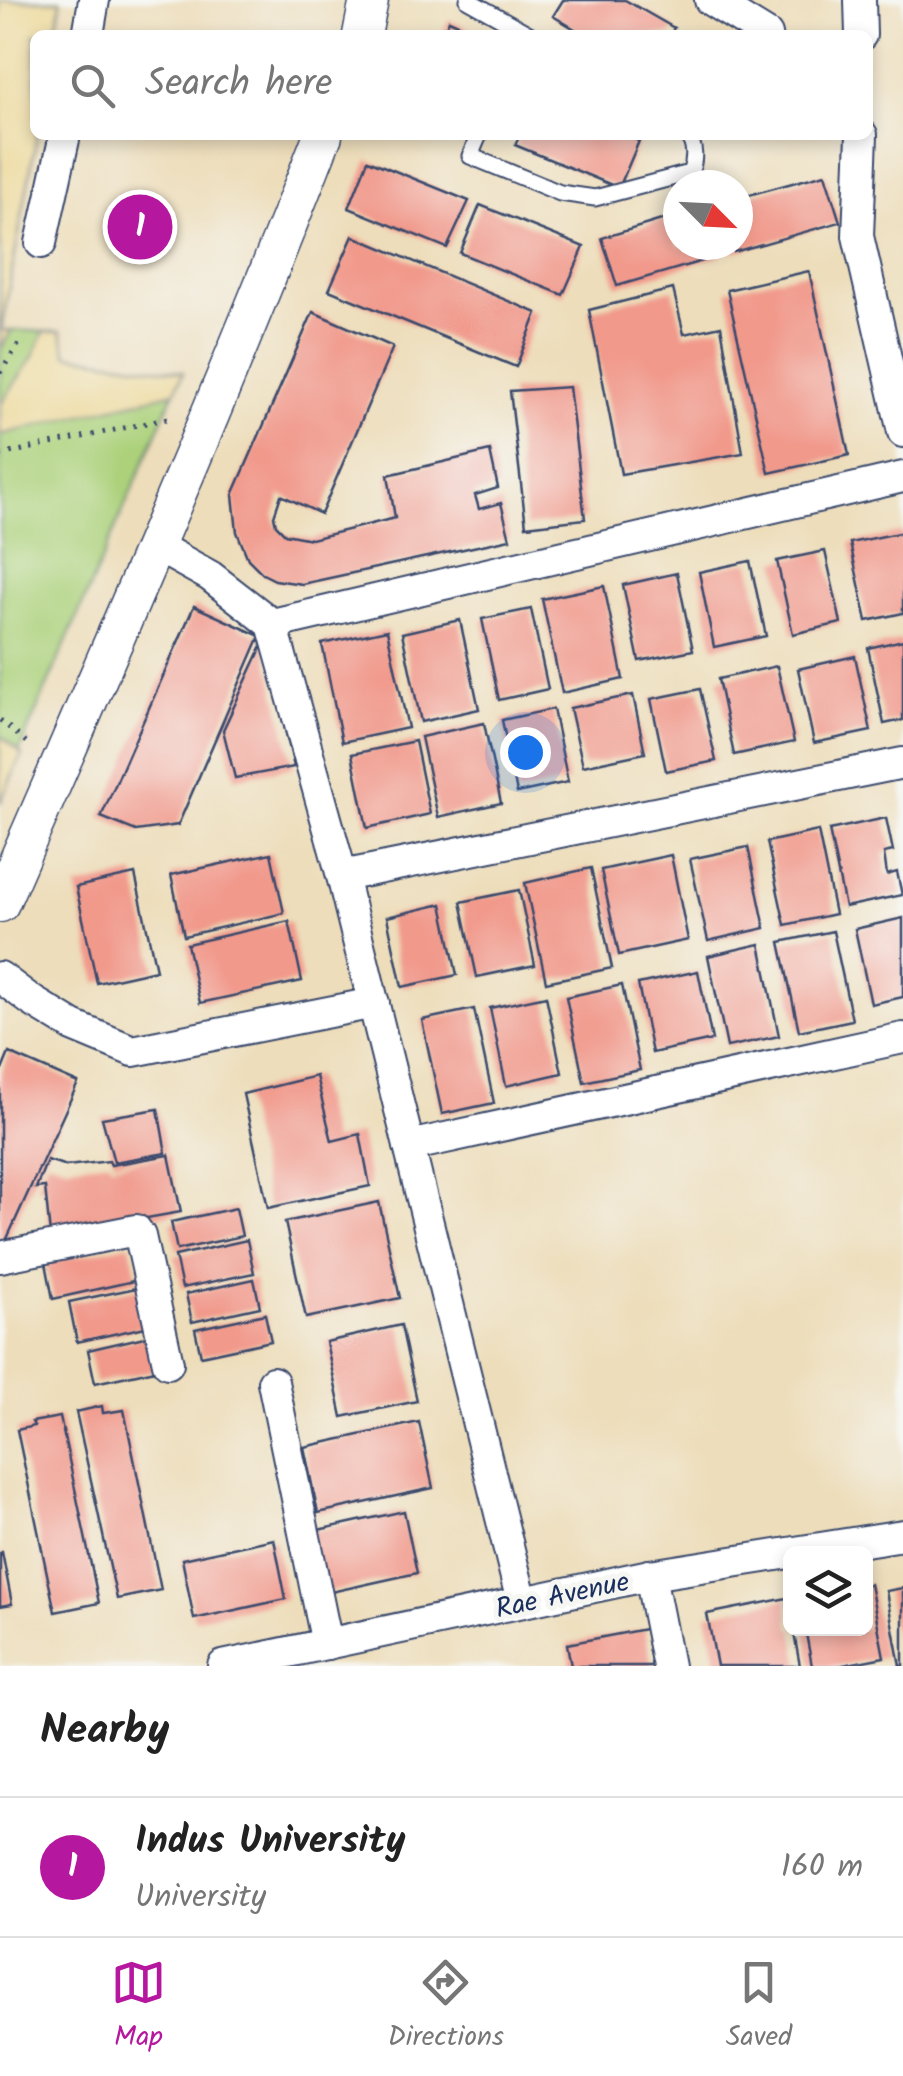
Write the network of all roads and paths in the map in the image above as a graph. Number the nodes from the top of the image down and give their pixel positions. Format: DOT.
graph roads {
  1 [pos="369,0"];
  2 [pos="468,0"];
  3 [pos="710,0"];
  4 [pos="860,0"];
  5 [pos="102,1"];
  6 [pos="90,30"];
  7 [pos="363,30"];
  8 [pos="520,30"];
  9 [pos="759,30"];
  10 [pos="861,30"];
  11 [pos="64,140"];
  12 [pos="321,140"];
  13 [pos="478,140"];
  14 [pos="692,140"];
  15 [pos="862,140"];
  16 [pos="41,242"];
  17 [pos="20,342"];
  18 [pos="0,373"];
  19 [pos="207,422"];
  20 [pos="903,432"];
  21 [pos="0,456"];
  22 [pos="903,477"];
  23 [pos="156,546"];
  24 [pos="272,624"];
  25 [pos="0,720"];
  26 [pos="903,763"];
  27 [pos="60,767"];
  28 [pos="342,876"];
  29 [pos="0,904"];
  30 [pos="0,977"];
  31 [pos="374,1002"];
  32 [pos="903,1038"];
  33 [pos="409,1146"];
  34 [pos="0,1257"];
  35 [pos="168,1363"];
  36 [pos="273,1382"];
  37 [pos="903,1535"];
  38 [pos="650,1575"];
  39 [pos="522,1602"];
  40 [pos="327,1644"];
  41 [pos="223,1666"];
  42 [pos="668,1666"];
  1 -- 7 [label="street"];
  2 -- 8 [label="lane"];
  3 -- 9 [label="street"];
  4 -- 10 [label="street"];
  5 -- 6 [label="street"];
  11 -- 16 [label="street"];
  12 -- 19 [label="street"];
  13 -- 14 [label="lane"];
  15 -- 20 [label="street"];
  17 -- 18 [label="path"];
  19 -- 21 [label="path"];
  19 -- 23 [label="street"];
  22 -- 24 [label="street"];
  23 -- 24 [label="street"];
  23 -- 27 [label="street"];
  24 -- 28 [label="street"];
  25 -- 27 [label="path"];
  26 -- 28 [label="street"];
  27 -- 29 [label="street"];
  28 -- 31 [label="street"];
  30 -- 31 [label="street"];
  31 -- 33 [label="street"];
  32 -- 33 [label="street"];
  33 -- 39 [label="street"];
  34 -- 35 [label="street"];
  36 -- 40 [label="street"];
  37 -- 38 [label="street, Rae Avenue"];
  38 -- 39 [label="street, Rae Avenue"];
  38 -- 42 [label="street"];
  39 -- 40 [label="street, Rae Avenue"];
  40 -- 41 [label="street, Rae Avenue"];
}
